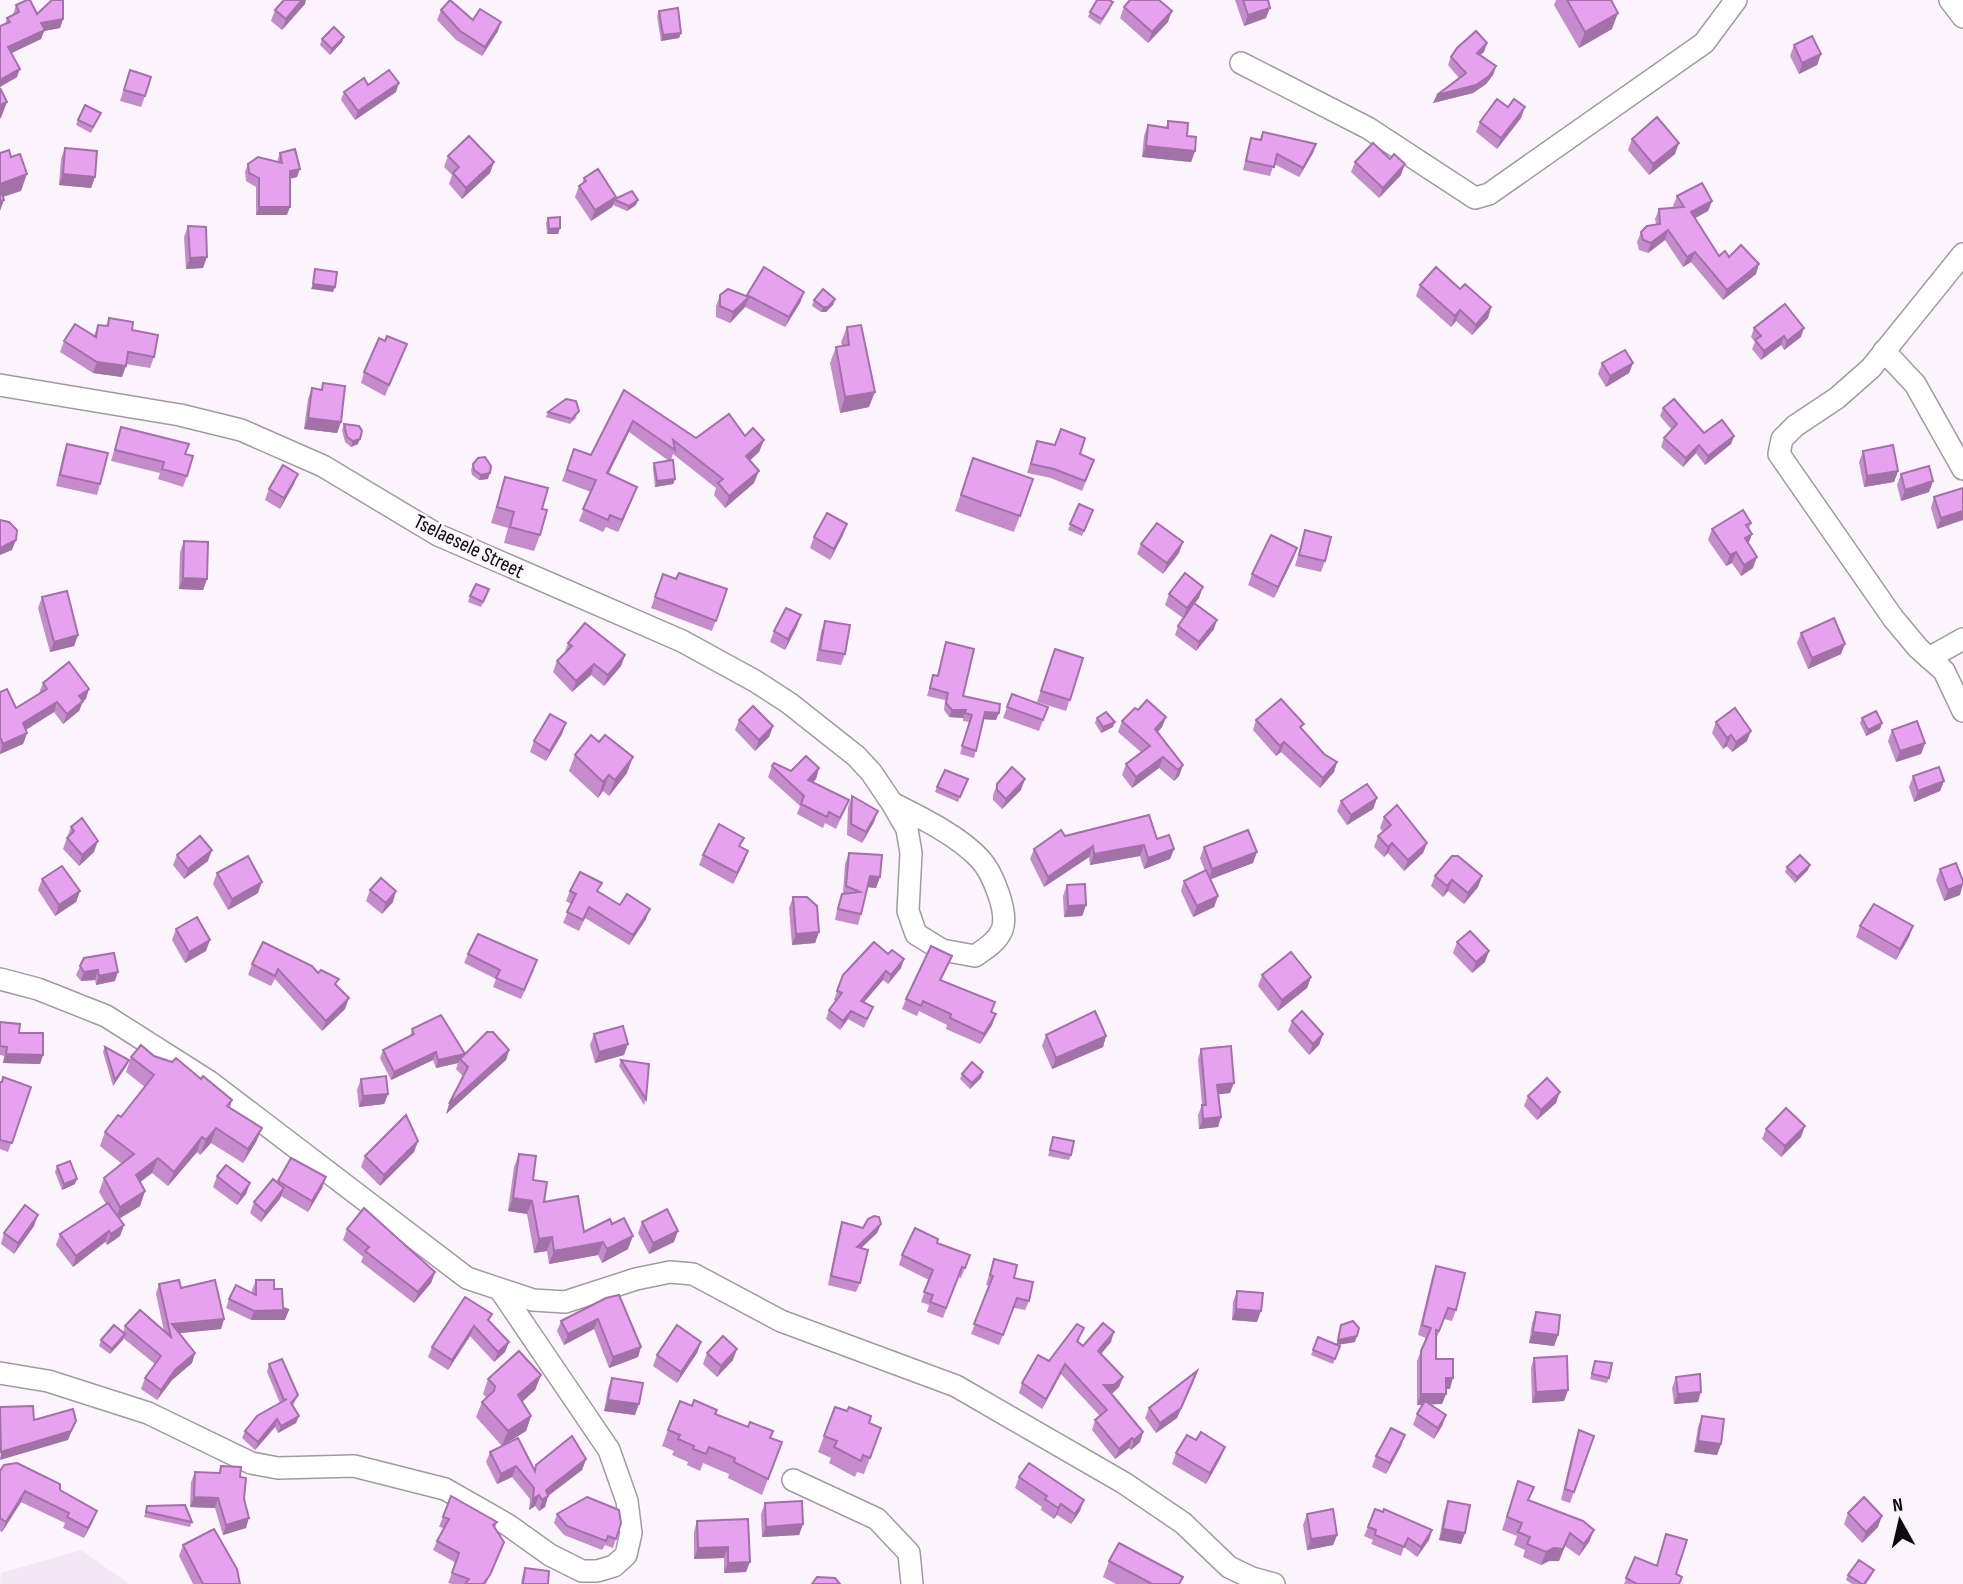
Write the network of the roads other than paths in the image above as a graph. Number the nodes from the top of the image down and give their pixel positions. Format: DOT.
graph roads {
  1 [pos="1736,0"];
  2 [pos="1950,0"];
  3 [pos="1963,17"];
  4 [pos="1241,64"];
  5 [pos="1963,254"];
  6 [pos="1884,351"];
  7 [pos="0,385"];
  8 [pos="1963,469"];
  9 [pos="1963,639"];
  10 [pos="1929,658"];
  11 [pos="1963,711"];
  12 [pos="892,803"];
  13 [pos="0,979"];
  14 [pos="500,1291"];
  15 [pos="0,1373"];
  16 [pos="793,1480"];
  17 [pos="912,1584"];
  18 [pos="1274,1584"];
  1 -- 4 [label="street"];
  2 -- 3 [label="street"];
  5 -- 6 [label="street"];
  6 -- 8 [label="street"];
  6 -- 10 [label="street"];
  7 -- 12 [label="street, Tselaesele Street"];
  9 -- 10 [label="street"];
  10 -- 11 [label="street"];
  12 -- 12 [label="street, Tselaesele Street"];
  13 -- 14 [label="street"];
  14 -- 15 [label="street"];
  14 -- 18 [label="street"];
  16 -- 17 [label="street"];
}
